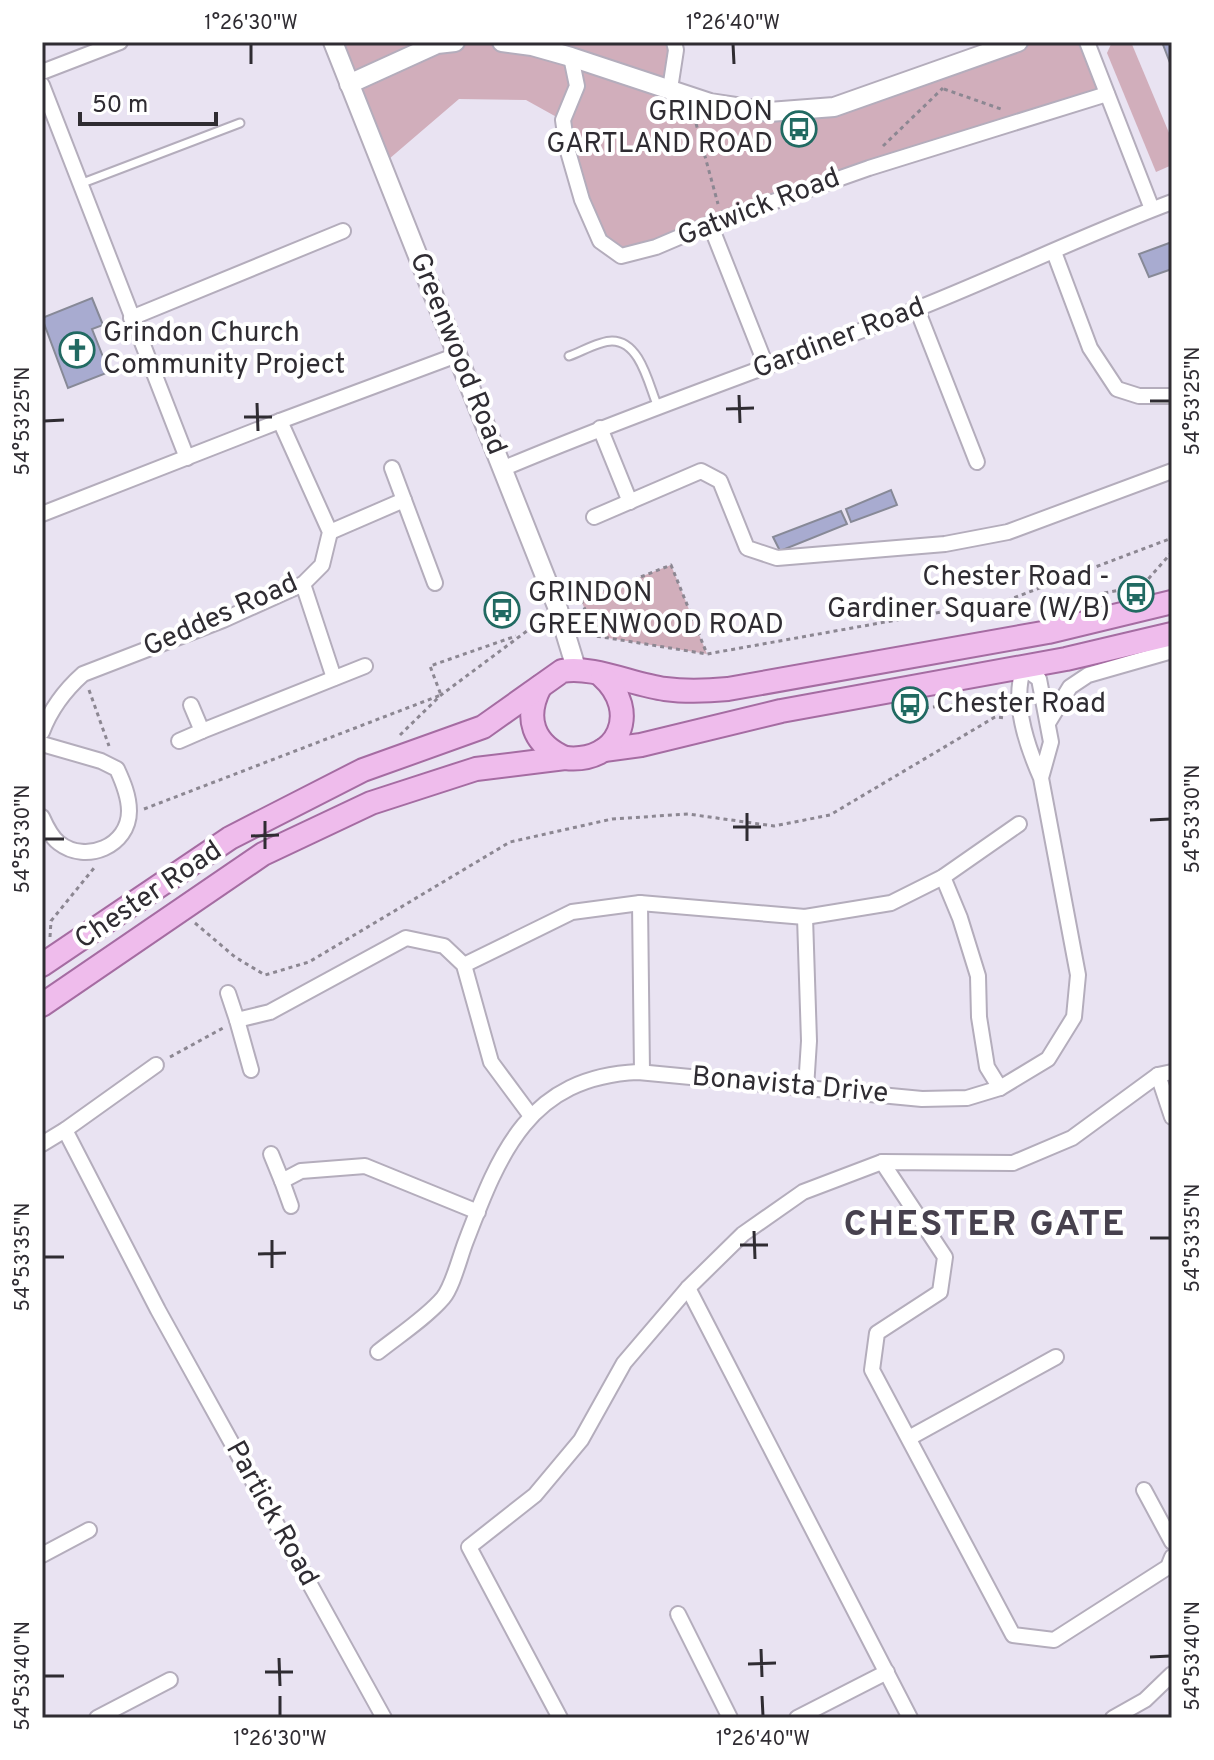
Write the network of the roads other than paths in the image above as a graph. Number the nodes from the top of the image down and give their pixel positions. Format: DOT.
graph roads {
  1 [pos="120,42"];
  2 [pos="333,42"];
  3 [pos="455,42"];
  4 [pos="502,42"];
  5 [pos="674,42"];
  6 [pos="1018,42"];
  7 [pos="1087,42"];
  8 [pos="571,57"];
  9 [pos="42,72"];
  10 [pos="349,84"];
  11 [pos="42,85"];
  12 [pos="670,89"];
  13 [pos="1107,94"];
  14 [pos="240,123"];
  15 [pos="80,184"];
  16 [pos="1172,202"];
  17 [pos="1152,209"];
  18 [pos="716,222"];
  19 [pos="343,231"];
  20 [pos="1054,252"];
  21 [pos="917,309"];
  22 [pos="131,318"];
  23 [pos="457,355"];
  24 [pos="569,356"];
  25 [pos="767,368"];
  26 [pos="1172,396"];
  27 [pos="658,407"];
  28 [pos="280,421"];
  29 [pos="600,428"];
  30 [pos="187,458"];
  31 [pos="977,462"];
  32 [pos="392,468"];
  33 [pos="502,469"];
  34 [pos="1172,471"];
  35 [pos="404,500"];
  36 [pos="630,502"];
  37 [pos="42,514"];
  38 [pos="594,517"];
  39 [pos="330,532"];
  40 [pos="435,583"];
  41 [pos="303,584"];
  42 [pos="1172,602"];
  43 [pos="1172,634"];
  44 [pos="1017,638"];
  45 [pos="1172,651"];
  46 [pos="365,666"];
  47 [pos="576,668"];
  48 [pos="1024,668"];
  49 [pos="602,676"];
  50 [pos="334,678"];
  51 [pos="540,687"];
  52 [pos="191,705"];
  53 [pos="1048,723"];
  54 [pos="202,731"];
  55 [pos="42,732"];
  56 [pos="179,741"];
  57 [pos="42,744"];
  58 [pos="604,750"];
  59 [pos="565,758"];
  60 [pos="1041,778"];
  61 [pos="42,817"];
  62 [pos="1019,824"];
  63 [pos="943,877"];
  64 [pos="640,903"];
  65 [pos="805,917"];
  66 [pos="42,965"];
  67 [pos="464,965"];
  68 [pos="228,993"];
  69 [pos="42,1005"];
  70 [pos="237,1020"];
  71 [pos="156,1065"];
  72 [pos="251,1070"];
  73 [pos="642,1072"];
  74 [pos="1165,1074"];
  75 [pos="806,1088"];
  76 [pos="1000,1088"];
  77 [pos="531,1116"];
  78 [pos="1172,1117"];
  79 [pos="65,1130"];
  80 [pos="42,1144"];
  81 [pos="271,1154"];
  82 [pos="882,1162"];
  83 [pos="282,1181"];
  84 [pos="291,1206"];
  85 [pos="478,1212"];
  86 [pos="688,1288"];
  87 [pos="378,1352"];
  88 [pos="1056,1357"];
  89 [pos="909,1438"];
  90 [pos="1144,1490"];
  91 [pos="89,1530"];
  92 [pos="1172,1542"];
  93 [pos="42,1555"];
  94 [pos="1172,1557"];
  95 [pos="678,1614"];
  96 [pos="887,1672"];
  97 [pos="1172,1674"];
  98 [pos="170,1680"];
  99 [pos="97,1718"];
  100 [pos="384,1718"];
  101 [pos="560,1718"];
  102 [pos="730,1718"];
  103 [pos="797,1718"];
  104 [pos="910,1718"];
  105 [pos="1113,1718"];
  1 -- 9 [label="street"];
  2 -- 10 [label="street, Greenwood Road"];
  3 -- 10 [label="street"];
  4 -- 8 [label="street"];
  5 -- 12 [label="street"];
  6 -- 12 [label="street"];
  7 -- 13 [label="street"];
  8 -- 12 [label="street"];
  8 -- 18 [label="street, Gatwick Road"];
  10 -- 23 [label="street, Greenwood Road"];
  11 -- 15 [label="street"];
  13 -- 17 [label="street"];
  13 -- 18 [label="street, Gatwick Road"];
  14 -- 15 [label="lane"];
  15 -- 22 [label="street"];
  16 -- 17 [label="street, Gardiner Road"];
  17 -- 20 [label="street, Gardiner Road"];
  18 -- 25 [label="street"];
  19 -- 22 [label="street"];
  20 -- 21 [label="street, Gardiner Road"];
  20 -- 26 [label="street"];
  21 -- 25 [label="street, Gardiner Road"];
  21 -- 31 [label="street"];
  22 -- 30 [label="street"];
  23 -- 28 [label="street"];
  23 -- 33 [label="street, Greenwood Road"];
  24 -- 27 [label="lane"];
  25 -- 27 [label="street, Gardiner Road"];
  27 -- 29 [label="street, Gardiner Road"];
  28 -- 30 [label="street"];
  28 -- 39 [label="street"];
  29 -- 33 [label="street, Gardiner Road"];
  29 -- 36 [label="street"];
  30 -- 37 [label="street"];
  32 -- 35 [label="street"];
  33 -- 47 [label="street, Greenwood Road"];
  34 -- 36 [label="street"];
  35 -- 39 [label="street"];
  35 -- 40 [label="street"];
  36 -- 38 [label="street"];
  39 -- 41 [label="street, Geddes Road"];
  41 -- 50 [label="street"];
  41 -- 55 [label="street, Geddes Road"];
  42 -- 44 [label="main road"];
  43 -- 48 [label="main road, Chester Road"];
  44 -- 48 [label="main road"];
  44 -- 49 [label="main road"];
  45 -- 53 [label="street"];
  46 -- 50 [label="street"];
  47 -- 49 [label="main road"];
  47 -- 51 [label="main road, Chester Road"];
  48 -- 53 [label="street, Bonavista Drive"];
  48 -- 58 [label="main road, Chester Road"];
  48 -- 60 [label="street, Bonavista Drive"];
  49 -- 58 [label="main road"];
  50 -- 54 [label="street"];
  51 -- 59 [label="main road"];
  51 -- 66 [label="main road, Chester Road"];
  52 -- 54 [label="street"];
  53 -- 60 [label="street, Bonavista Drive"];
  54 -- 56 [label="street"];
  57 -- 61 [label="street"];
  58 -- 59 [label="main road, Chester Road"];
  59 -- 69 [label="main road, Chester Road"];
  60 -- 76 [label="street, Bonavista Drive"];
  62 -- 63 [label="street"];
  63 -- 65 [label="street"];
  63 -- 76 [label="street"];
  64 -- 65 [label="street"];
  64 -- 67 [label="street"];
  64 -- 73 [label="street"];
  65 -- 75 [label="street"];
  67 -- 70 [label="street"];
  67 -- 77 [label="street"];
  68 -- 70 [label="street"];
  70 -- 72 [label="street"];
  71 -- 79 [label="street"];
  73 -- 75 [label="street, Bonavista Drive"];
  73 -- 77 [label="street, Bonavista Drive"];
  74 -- 78 [label="street"];
  74 -- 82 [label="street"];
  75 -- 76 [label="street, Bonavista Drive"];
  77 -- 85 [label="street, Bonavista Drive"];
  79 -- 80 [label="street"];
  79 -- 100 [label="street, Partick Road"];
  81 -- 83 [label="street"];
  82 -- 86 [label="street"];
  82 -- 89 [label="street"];
  83 -- 84 [label="street"];
  83 -- 85 [label="street"];
  85 -- 87 [label="street, Bonavista Drive"];
  86 -- 96 [label="street"];
  86 -- 101 [label="street"];
  88 -- 89 [label="street"];
  89 -- 94 [label="street"];
  90 -- 92 [label="street"];
  91 -- 93 [label="street"];
  95 -- 102 [label="street"];
  96 -- 103 [label="street"];
  96 -- 104 [label="street"];
  97 -- 105 [label="street"];
  98 -- 99 [label="street"];
}
